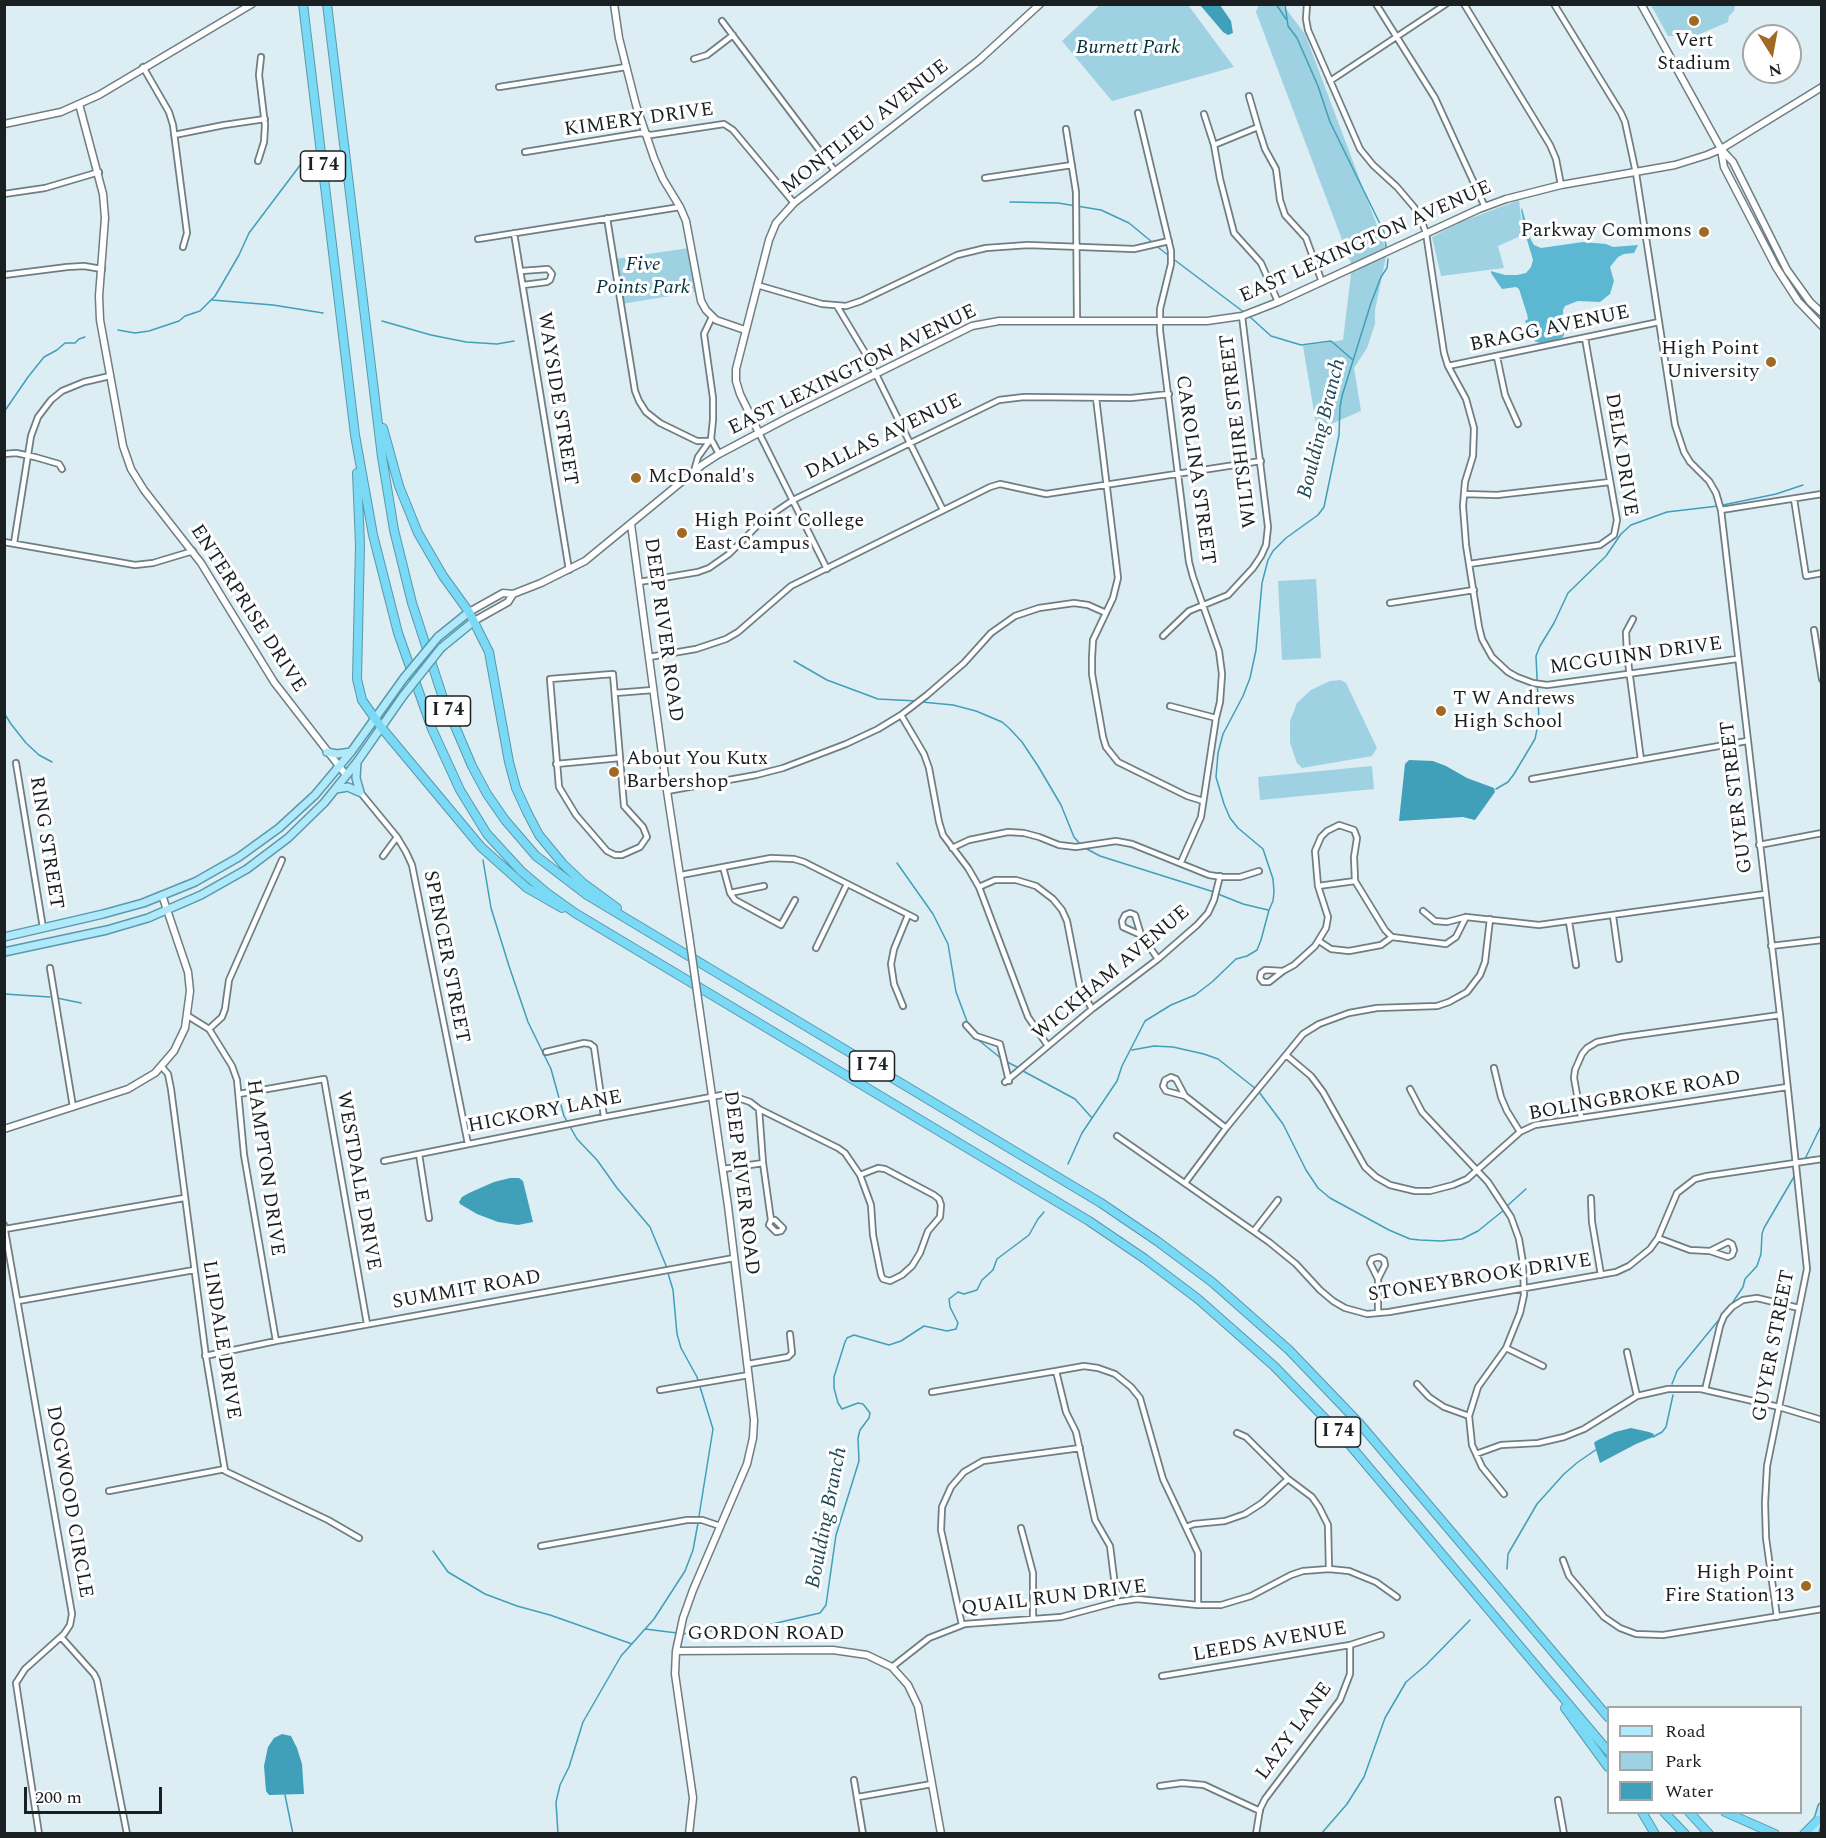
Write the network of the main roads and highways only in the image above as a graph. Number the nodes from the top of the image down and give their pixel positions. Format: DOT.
graph roads {
  1 [pos="303,4"];
  2 [pos="327,4"];
  3 [pos="377,407"];
  4 [pos="355,435"];
  5 [pos="469,612"];
  6 [pos="474,621"];
  7 [pos="375,718"];
  8 [pos="381,727"];
  9 [pos="327,752"];
  10 [pos="351,752"];
  11 [pos="357,762"];
  12 [pos="336,789"];
  13 [pos="590,922"];
  14 [pos="655,935"];
  15 [pos="4,937"];
  16 [pos="4,952"];
  17 [pos="1527,1656"];
  18 [pos="1607,1716"];
  19 [pos="1607,1751"];
  20 [pos="1607,1766"];
  21 [pos="1821,1807"];
  22 [pos="1643,1814"];
  23 [pos="1666,1814"];
  24 [pos="1691,1814"];
  25 [pos="1730,1814"];
  26 [pos="1818,1820"];
  27 [pos="1655,1833"];
  28 [pos="1685,1833"];
  29 [pos="1709,1833"];
  30 [pos="1775,1833"];
  31 [pos="1804,1833"];
  32 [pos="1814,1833"];
  1 -- 4 [label="highway, I 74"];
  2 -- 3 [label="highway, I 74"];
  3 -- 5 [label="highway"];
  3 -- 14 [label="highway, I 74"];
  4 -- 7 [label="highway"];
  4 -- 13 [label="highway, I 74"];
  5 -- 6 [label="highway"];
  5 -- 7 [label="main road, bridge"];
  6 -- 8 [label="main road, bridge"];
  6 -- 14 [label="highway"];
  7 -- 8 [label="highway"];
  7 -- 10 [label="main road"];
  8 -- 11 [label="main road"];
  8 -- 13 [label="highway"];
  9 -- 10 [label="main road"];
  10 -- 15 [label="main road"];
  11 -- 12 [label="main road"];
  11 -- 12 [label="main road"];
  12 -- 16 [label="main road"];
  13 -- 17 [label="highway, I 74"];
  14 -- 18 [label="highway, I 74"];
  17 -- 19 [label="highway, I 74"];
  17 -- 20 [label="highway"];
  21 -- 26 [label="main road"];
  22 -- 27 [label="highway"];
  23 -- 28 [label="highway"];
  24 -- 29 [label="highway"];
  25 -- 30 [label="highway"];
  26 -- 31 [label="highway"];
  26 -- 32 [label="main road"];
}
